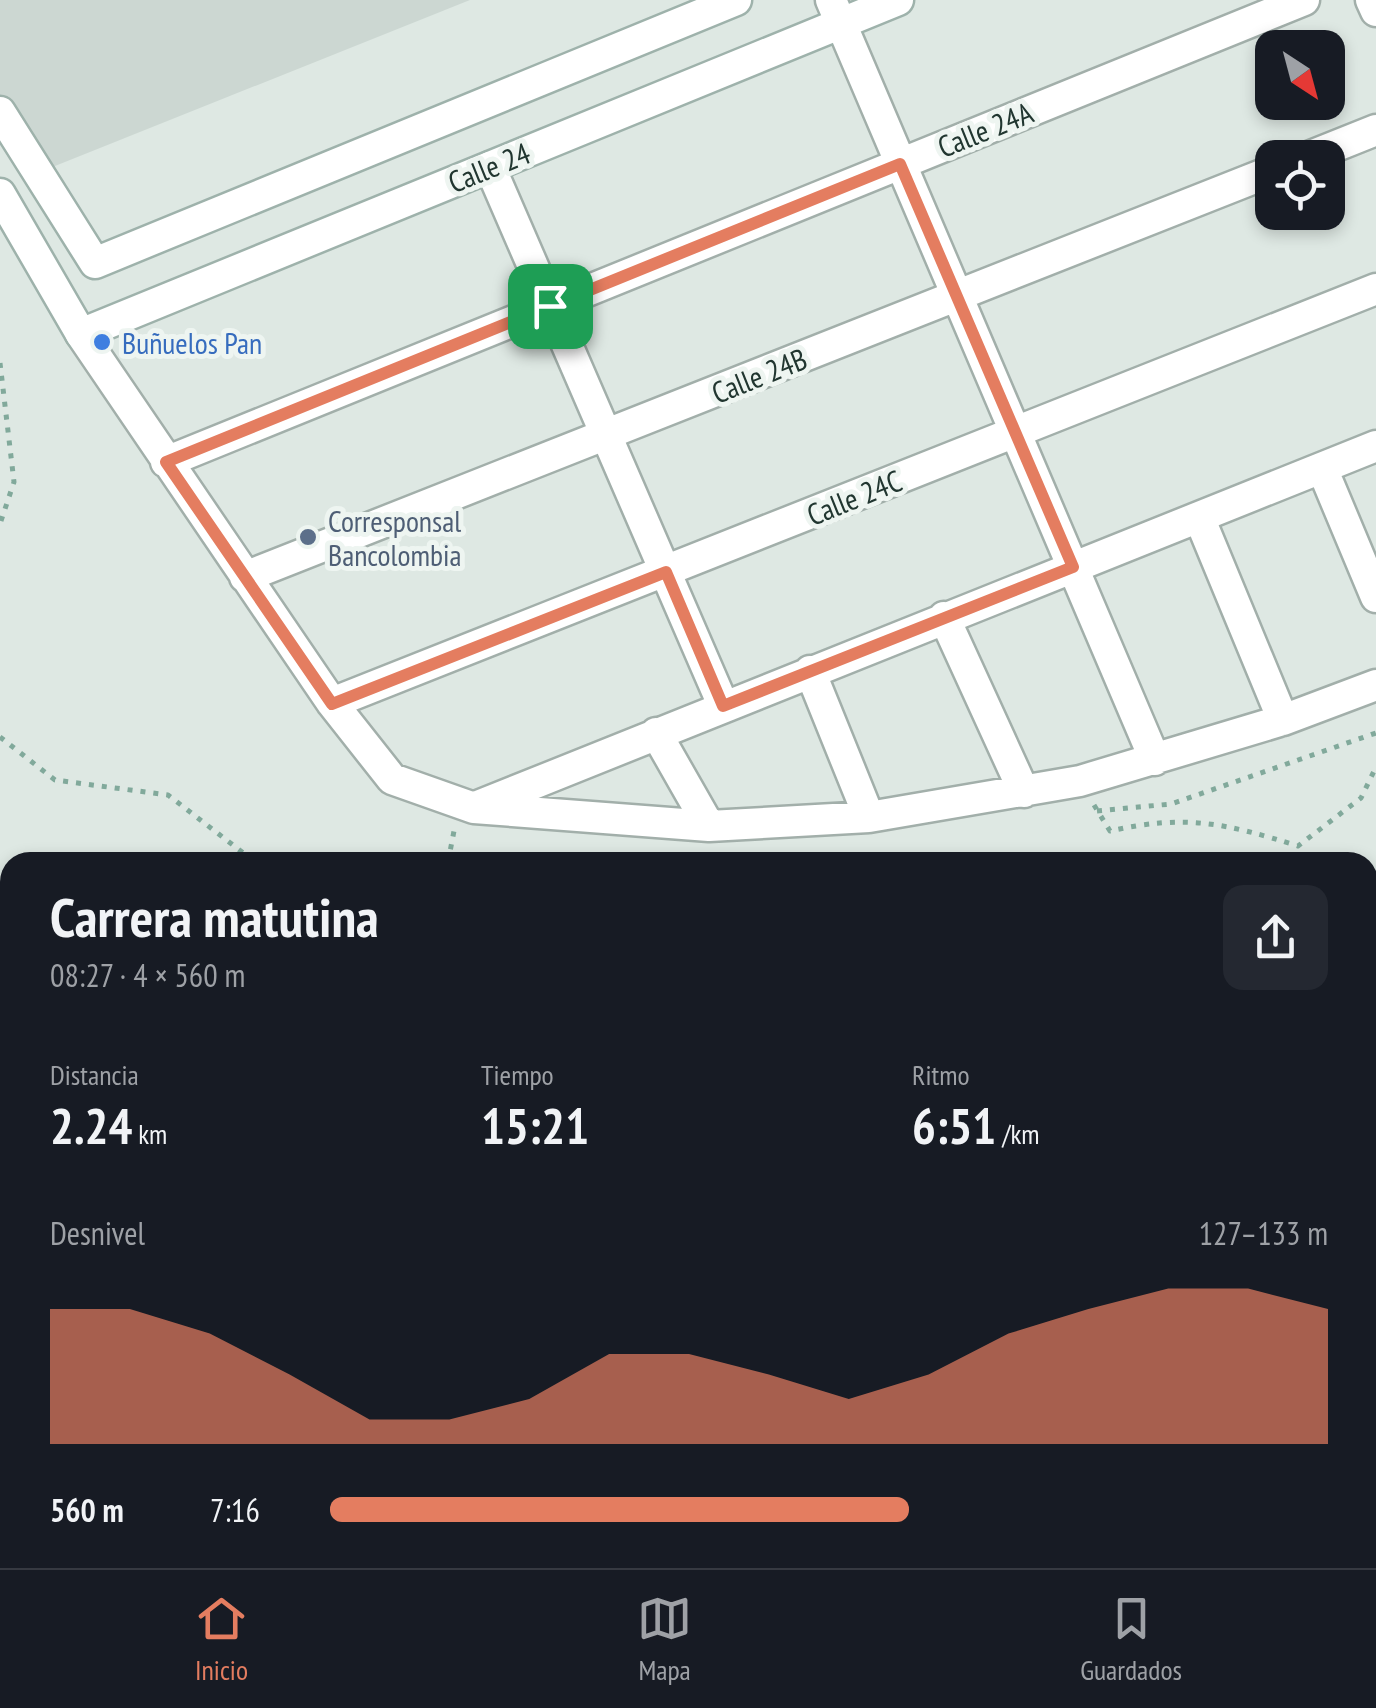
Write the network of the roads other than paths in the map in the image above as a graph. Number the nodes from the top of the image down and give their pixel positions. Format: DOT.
graph roads {
  1 [pos="736,0"];
  2 [pos="898,0"];
  3 [pos="1304,0"];
  4 [pos="1372,0"];
  5 [pos="1376,11"];
  6 [pos="836,12"];
  7 [pos="0,112"];
  8 [pos="1376,130"];
  9 [pos="1345,142"];
  10 [pos="900,164"];
  11 [pos="490,167"];
  12 [pos="1255,178"];
  13 [pos="0,194"];
  14 [pos="1376,289"];
  15 [pos="957,296"];
  16 [pos="550,306"];
  17 [pos="80,334"];
  18 [pos="1016,432"];
  19 [pos="606,436"];
  20 [pos="1376,446"];
  21 [pos="166,462"];
  22 [pos="1322,468"];
  23 [pos="1199,517"];
  24 [pos="1073,567"];
  25 [pos="666,572"];
  26 [pos="244,577"];
  27 [pos="1376,597"];
  28 [pos="944,617"];
  29 [pos="810,671"];
  30 [pos="1376,685"];
  31 [pos="332,704"];
  32 [pos="723,706"];
  33 [pos="1283,720"];
  34 [pos="656,733"];
  35 [pos="1156,760"];
  36 [pos="1024,792"];
  37 [pos="869,817"];
  38 [pos="464,819"];
  39 [pos="709,826"];
  1 -- 7 [label="street, Calle 24"];
  2 -- 6 [label="street, Calle 24"];
  3 -- 10 [label="street, Calle 24A"];
  4 -- 5 [label="street"];
  6 -- 10 [label="street"];
  6 -- 11 [label="street, Calle 24"];
  8 -- 9 [label="street"];
  10 -- 15 [label="street"];
  10 -- 16 [label="street, Calle 24A"];
  11 -- 16 [label="street"];
  11 -- 17 [label="street, Calle 24"];
  12 -- 15 [label="street, Calle 24B"];
  13 -- 17 [label="street"];
  14 -- 18 [label="street, Calle 24C"];
  15 -- 18 [label="street"];
  15 -- 19 [label="street, Calle 24B"];
  16 -- 19 [label="street"];
  16 -- 21 [label="street, Calle 24A"];
  17 -- 21 [label="street"];
  18 -- 24 [label="street"];
  18 -- 25 [label="street, Calle 24C"];
  19 -- 25 [label="street"];
  19 -- 26 [label="street, Calle 24B"];
  20 -- 22 [label="street"];
  21 -- 26 [label="street"];
  22 -- 23 [label="street"];
  22 -- 27 [label="street"];
  23 -- 24 [label="street"];
  23 -- 33 [label="street"];
  24 -- 28 [label="street"];
  24 -- 35 [label="street"];
  25 -- 31 [label="street, Calle 24C"];
  25 -- 32 [label="street"];
  26 -- 31 [label="street"];
  28 -- 29 [label="street"];
  28 -- 36 [label="street"];
  29 -- 32 [label="street"];
  29 -- 37 [label="street"];
  30 -- 33 [label="street"];
  31 -- 38 [label="street"];
  32 -- 34 [label="street"];
  33 -- 35 [label="street"];
  34 -- 38 [label="street"];
  34 -- 39 [label="street"];
  35 -- 36 [label="street"];
  36 -- 37 [label="street"];
  37 -- 39 [label="street"];
  38 -- 39 [label="street"];
}
